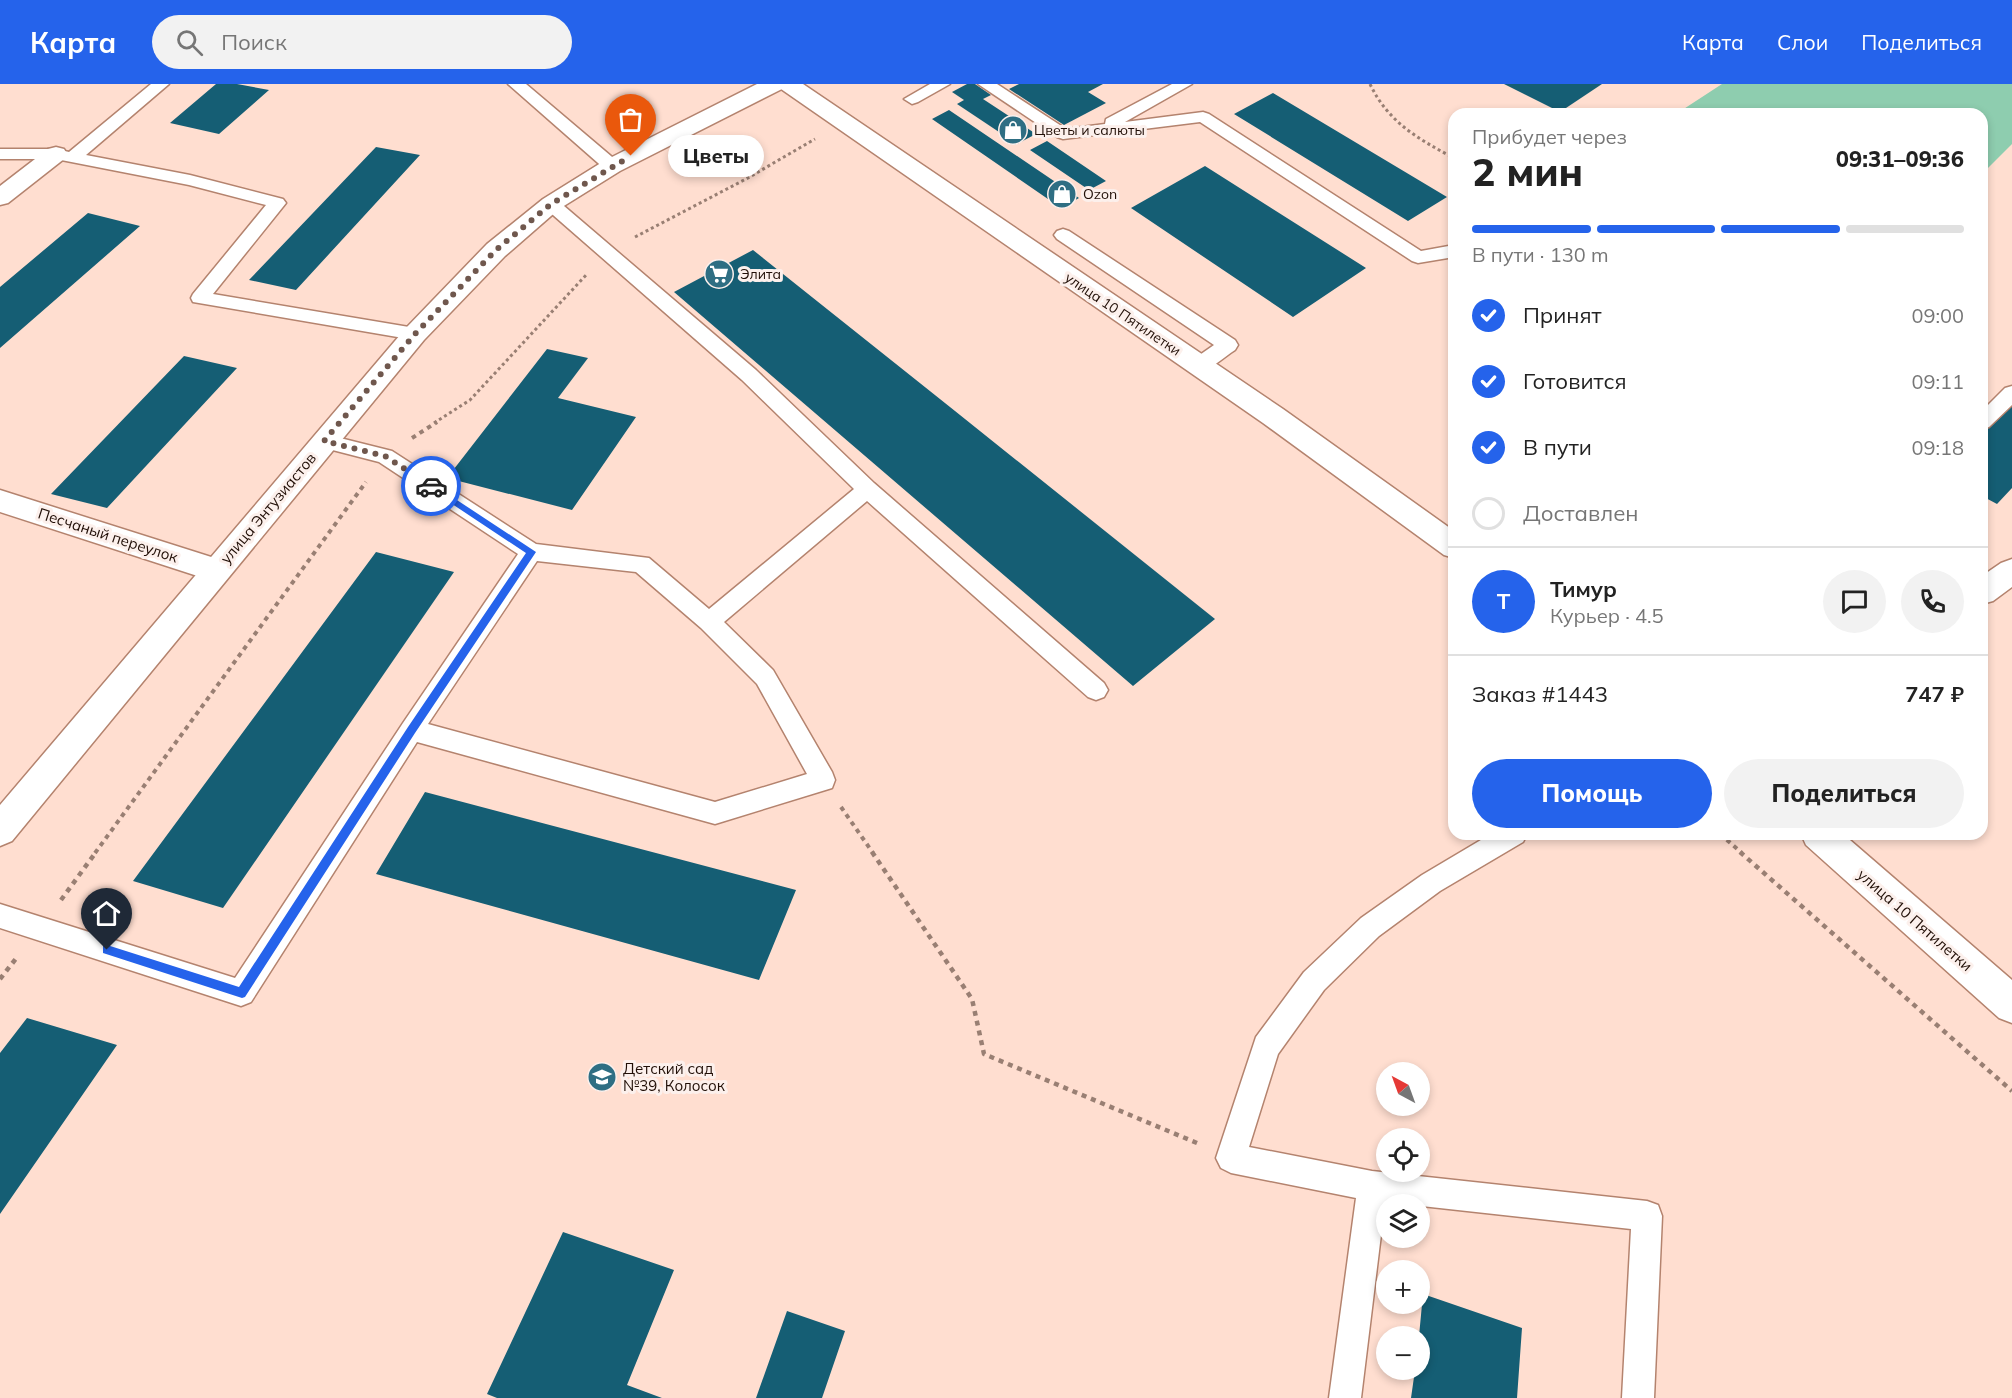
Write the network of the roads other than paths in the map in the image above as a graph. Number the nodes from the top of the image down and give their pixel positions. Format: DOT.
graph roads {
  1 [pos="161,84"];
  2 [pos="516,84"];
  3 [pos="774,84"];
  4 [pos="789,84"];
  5 [pos="942,84"];
  6 [pos="986,84"];
  7 [pos="1184,84"];
  8 [pos="912,99"];
  9 [pos="1099,129"];
  10 [pos="0,154"];
  11 [pos="65,155"];
  12 [pos="612,166"];
  13 [pos="0,198"];
  14 [pos="551,204"];
  15 [pos="1064,235"];
  16 [pos="1448,252"];
  17 [pos="415,334"];
  18 [pos="1198,366"];
  19 [pos="2012,393"];
  20 [pos="1988,416"];
  21 [pos="324,441"];
  22 [pos="867,489"];
  23 [pos="0,501"];
  24 [pos="1448,544"];
  25 [pos="531,552"];
  26 [pos="216,570"];
  27 [pos="2012,570"];
  28 [pos="1988,588"];
  29 [pos="709,622"];
  30 [pos="1096,690"];
  31 [pos="411,730"];
  32 [pos="0,830"];
  33 [pos="1504,840"];
  34 [pos="1825,840"];
  35 [pos="0,916"];
  36 [pos="2012,1005"];
  37 [pos="1372,1186"];
  38 [pos="1345,1398"];
  39 [pos="1638,1398"];
  1 -- 11 [label="lane"];
  2 -- 12 [label="lane"];
  3 -- 12 [label="street, улица Энтузиастов"];
  4 -- 18 [label="street, улица 10 Пятилетки"];
  5 -- 8 [label="lane"];
  6 -- 9 [label="lane"];
  7 -- 9 [label="lane"];
  9 -- 16 [label="lane"];
  10 -- 11 [label="lane"];
  11 -- 13 [label="street"];
  11 -- 17 [label="lane"];
  12 -- 14 [label="street, улица Энтузиастов"];
  14 -- 17 [label="street, улица Энтузиастов"];
  14 -- 22 [label="lane"];
  15 -- 18 [label="lane"];
  17 -- 21 [label="street, улица Энтузиастов"];
  18 -- 24 [label="street, улица 10 Пятилетки"];
  19 -- 20 [label="lane"];
  21 -- 25 [label="lane"];
  21 -- 26 [label="street, улица Энтузиастов"];
  22 -- 29 [label="lane"];
  22 -- 30 [label="lane"];
  23 -- 26 [label="street, Песчаный переулок"];
  25 -- 29 [label="lane"];
  25 -- 31 [label="lane"];
  26 -- 32 [label="street, улица Энтузиастов"];
  27 -- 28 [label="street"];
  29 -- 31 [label="lane"];
  31 -- 35 [label="lane"];
  33 -- 37 [label="lane"];
  34 -- 36 [label="street, улица 10 Пятилетки"];
  37 -- 38 [label="lane"];
  37 -- 39 [label="lane"];
}
